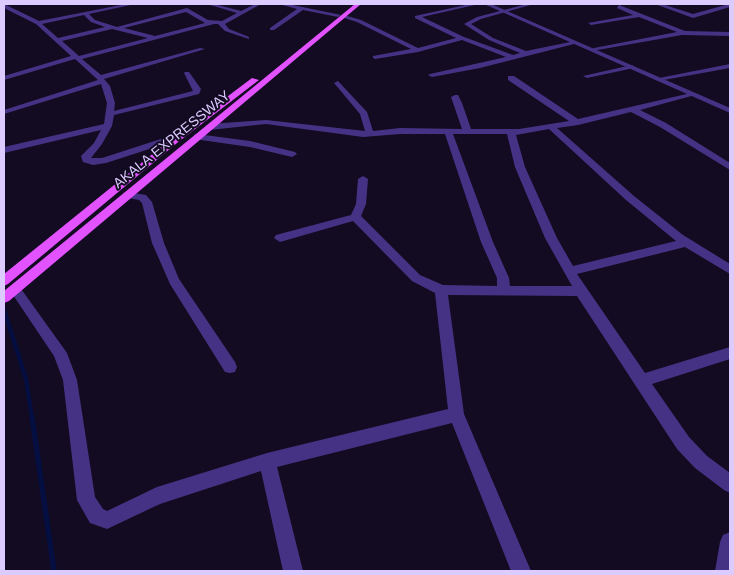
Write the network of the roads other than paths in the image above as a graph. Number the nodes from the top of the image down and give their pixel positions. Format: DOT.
graph roads {
  1 [pos="133,4"];
  2 [pos="210,4"];
  3 [pos="258,4"];
  4 [pos="281,4"];
  5 [pos="350,4"];
  6 [pos="358,4"];
  7 [pos="476,4"];
  8 [pos="487,4"];
  9 [pos="532,4"];
  10 [pos="658,4"];
  11 [pos="730,5"];
  12 [pos="4,6"];
  13 [pos="619,6"];
  14 [pos="302,8"];
  15 [pos="727,8"];
  16 [pos="507,12"];
  17 [pos="241,13"];
  18 [pos="86,14"];
  19 [pos="641,15"];
  20 [pos="341,16"];
  21 [pos="38,23"];
  22 [pos="212,23"];
  23 [pos="220,23"];
  24 [pos="591,23"];
  25 [pos="115,27"];
  26 [pos="272,29"];
  27 [pos="684,33"];
  28 [pos="730,34"];
  29 [pos="155,38"];
  30 [pos="247,38"];
  31 [pos="462,38"];
  32 [pos="57,40"];
  33 [pos="575,43"];
  34 [pos="202,49"];
  35 [pos="418,50"];
  36 [pos="594,50"];
  37 [pos="525,53"];
  38 [pos="375,57"];
  39 [pos="76,58"];
  40 [pos="512,58"];
  41 [pos="730,66"];
  42 [pos="632,68"];
  43 [pos="187,74"];
  44 [pos="432,75"];
  45 [pos="587,76"];
  46 [pos="4,78"];
  47 [pos="511,78"];
  48 [pos="101,79"];
  49 [pos="658,80"];
  50 [pos="338,83"];
  51 [pos="691,94"];
  52 [pos="455,97"];
  53 [pos="226,103"];
  54 [pos="237,106"];
  55 [pos="630,109"];
  56 [pos="730,111"];
  57 [pos="4,112"];
  58 [pos="110,114"];
  59 [pos="578,123"];
  60 [pos="108,126"];
  61 [pos="210,127"];
  62 [pos="551,127"];
  63 [pos="448,131"];
  64 [pos="467,131"];
  65 [pos="511,132"];
  66 [pos="370,134"];
  67 [pos="197,137"];
  68 [pos="174,141"];
  69 [pos="4,150"];
  70 [pos="292,154"];
  71 [pos="730,166"];
  72 [pos="363,179"];
  73 [pos="127,195"];
  74 [pos="355,218"];
  75 [pos="280,238"];
  76 [pos="685,243"];
  77 [pos="730,270"];
  78 [pos="570,272"];
  79 [pos="9,285"];
  80 [pos="504,289"];
  81 [pos="441,290"];
  82 [pos="581,291"];
  83 [pos="730,353"];
  84 [pos="230,367"];
  85 [pos="642,381"];
  86 [pos="456,414"];
  87 [pos="266,460"];
  88 [pos="730,484"];
  89 [pos="730,542"];
  90 [pos="293,571"];
  91 [pos="521,571"];
  92 [pos="725,571"];
  1 -- 18 [label="street"];
  2 -- 17 [label="street"];
  3 -- 17 [label="street"];
  4 -- 14 [label="street"];
  5 -- 20 [label="main road, AKALA EXPRESSWAY"];
  6 -- 20 [label="main road, AKALA EXPRESSWAY"];
  7 -- 31 [label="street"];
  8 -- 16 [label="street"];
  9 -- 16 [label="street"];
  10 -- 15 [label="street"];
  11 -- 15 [label="street"];
  12 -- 21 [label="street"];
  13 -- 19 [label="street"];
  14 -- 20 [label="street"];
  14 -- 26 [label="street"];
  16 -- 33 [label="street"];
  16 -- 37 [label="street"];
  17 -- 23 [label="street"];
  18 -- 21 [label="street"];
  18 -- 25 [label="street"];
  19 -- 24 [label="street"];
  19 -- 27 [label="street"];
  20 -- 35 [label="street"];
  20 -- 53 [label="main road, AKALA EXPRESSWAY"];
  20 -- 54 [label="main road, AKALA EXPRESSWAY"];
  21 -- 32 [label="street"];
  22 -- 23 [label="street"];
  22 -- 25 [label="street"];
  22 -- 29 [label="street"];
  23 -- 30 [label="street"];
  25 -- 29 [label="street"];
  25 -- 32 [label="street"];
  27 -- 28 [label="street"];
  27 -- 36 [label="street"];
  29 -- 39 [label="street"];
  31 -- 35 [label="street"];
  31 -- 40 [label="street"];
  32 -- 39 [label="street"];
  33 -- 36 [label="street"];
  33 -- 37 [label="street"];
  34 -- 48 [label="street"];
  35 -- 38 [label="street"];
  36 -- 42 [label="street"];
  37 -- 40 [label="street"];
  39 -- 46 [label="street"];
  39 -- 48 [label="street"];
  40 -- 44 [label="street"];
  41 -- 49 [label="street"];
  42 -- 45 [label="street"];
  42 -- 49 [label="street"];
  43 -- 58 [label="street"];
  47 -- 59 [label="street"];
  48 -- 57 [label="street"];
  48 -- 58 [label="street"];
  49 -- 51 [label="street"];
  50 -- 66 [label="street"];
  51 -- 55 [label="street"];
  51 -- 56 [label="street"];
  52 -- 64 [label="street"];
  53 -- 54 [label="main road"];
  53 -- 68 [label="main road, AKALA EXPRESSWAY"];
  54 -- 61 [label="main road, AKALA EXPRESSWAY"];
  55 -- 59 [label="street"];
  55 -- 71 [label="street"];
  58 -- 60 [label="street"];
  59 -- 62 [label="street"];
  60 -- 68 [label="street"];
  60 -- 69 [label="street"];
  61 -- 66 [label="street"];
  61 -- 67 [label="main road, AKALA EXPRESSWAY"];
  62 -- 65 [label="street"];
  62 -- 76 [label="street"];
  63 -- 64 [label="street"];
  63 -- 66 [label="street"];
  63 -- 80 [label="street"];
  64 -- 65 [label="street"];
  65 -- 78 [label="street"];
  67 -- 70 [label="street"];
  67 -- 73 [label="main road, AKALA EXPRESSWAY"];
  68 -- 79 [label="main road, AKALA EXPRESSWAY"];
  72 -- 74 [label="street"];
  73 -- 79 [label="main road, AKALA EXPRESSWAY"];
  73 -- 84 [label="street"];
  74 -- 75 [label="street"];
  74 -- 81 [label="street"];
  76 -- 77 [label="street"];
  76 -- 78 [label="street"];
  78 -- 82 [label="street"];
  79 -- 87 [label="street"];
  80 -- 81 [label="street"];
  80 -- 82 [label="street"];
  81 -- 86 [label="street"];
  82 -- 85 [label="street"];
  83 -- 85 [label="street"];
  85 -- 88 [label="street"];
  86 -- 87 [label="street"];
  86 -- 91 [label="street"];
  87 -- 90 [label="street"];
  89 -- 92 [label="street"];
}
